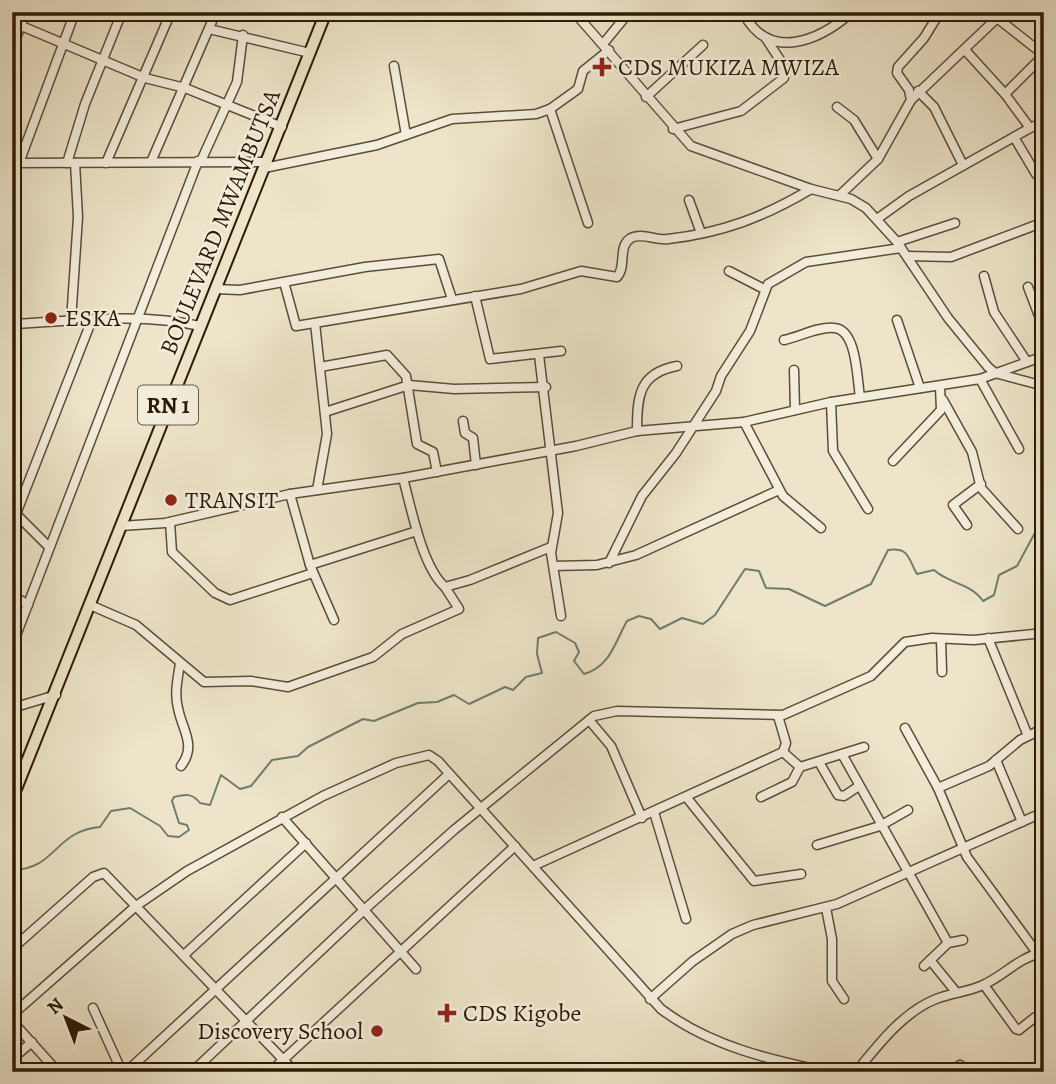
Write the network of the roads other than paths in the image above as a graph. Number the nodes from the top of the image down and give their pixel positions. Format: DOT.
graph roads {
  1 [pos="26,12"];
  2 [pos="75,12"];
  3 [pos="122,12"];
  4 [pos="171,12"];
  5 [pos="216,12"];
  6 [pos="326,12"];
  7 [pos="574,12"];
  8 [pos="634,12"];
  9 [pos="743,12"];
  10 [pos="852,12"];
  11 [pos="940,12"];
  12 [pos="1001,15"];
  13 [pos="16,24"];
  14 [pos="209,29"];
  15 [pos="243,35"];
  16 [pos="765,37"];
  17 [pos="62,44"];
  18 [pos="703,46"];
  19 [pos="606,47"];
  20 [pos="12,48"];
  21 [pos="965,50"];
  22 [pos="310,53"];
  23 [pos="1044,55"];
  24 [pos="102,60"];
  25 [pos="394,66"];
  26 [pos="145,78"];
  27 [pos="185,88"];
  28 [pos="918,91"];
  29 [pos="1005,94"];
  30 [pos="646,97"];
  31 [pos="911,100"];
  32 [pos="229,105"];
  33 [pos="837,107"];
  34 [pos="550,109"];
  35 [pos="1044,122"];
  36 [pos="282,127"];
  37 [pos="1030,128"];
  38 [pos="673,129"];
  39 [pos="406,135"];
  40 [pos="1014,137"];
  41 [pos="878,159"];
  42 [pos="200,161"];
  43 [pos="152,162"];
  44 [pos="15,163"];
  45 [pos="71,163"];
  46 [pos="106,163"];
  47 [pos="266,165"];
  48 [pos="963,165"];
  49 [pos="1044,180"];
  50 [pos="811,189"];
  51 [pos="840,195"];
  52 [pos="689,200"];
  53 [pos="877,219"];
  54 [pos="1044,222"];
  55 [pos="588,223"];
  56 [pos="955,223"];
  57 [pos="701,233"];
  58 [pos="902,249"];
  59 [pos="729,271"];
  60 [pos="984,276"];
  61 [pos="284,282"];
  62 [pos="1028,286"];
  63 [pos="215,289"];
  64 [pos="764,289"];
  65 [pos="475,296"];
  66 [pos="452,299"];
  67 [pos="140,319"];
  68 [pos="897,320"];
  69 [pos="71,321"];
  70 [pos="90,322"];
  71 [pos="315,323"];
  72 [pos="12,324"];
  73 [pos="200,326"];
  74 [pos="1044,330"];
  75 [pos="784,340"];
  76 [pos="561,351"];
  77 [pos="539,355"];
  78 [pos="1044,356"];
  79 [pos="1027,362"];
  80 [pos="677,366"];
  81 [pos="320,367"];
  82 [pos="794,370"];
  83 [pos="995,373"];
  84 [pos="980,379"];
  85 [pos="409,385"];
  86 [pos="940,386"];
  87 [pos="1044,386"];
  88 [pos="546,387"];
  89 [pos="920,388"];
  90 [pos="860,397"];
  91 [pos="943,400"];
  92 [pos="831,401"];
  93 [pos="795,410"];
  94 [pos="325,412"];
  95 [pos="463,421"];
  96 [pos="744,422"];
  97 [pos="692,425"];
  98 [pos="636,432"];
  99 [pos="1019,449"];
  100 [pos="550,452"];
  101 [pos="893,461"];
  102 [pos="476,465"];
  103 [pos="437,472"];
  104 [pos="403,478"];
  105 [pos="981,484"];
  106 [pos="317,490"];
  107 [pos="779,490"];
  108 [pos="290,494"];
  109 [pos="868,509"];
  110 [pos="14,513"];
  111 [pos="170,522"];
  112 [pos="967,525"];
  113 [pos="121,526"];
  114 [pos="821,528"];
  115 [pos="1018,530"];
  116 [pos="417,531"];
  117 [pos="49,547"];
  118 [pos="551,547"];
  119 [pos="609,563"];
  120 [pos="554,566"];
  121 [pos="312,569"];
  122 [pos="445,587"];
  123 [pos="12,595"];
  124 [pos="28,605"];
  125 [pos="90,605"];
  126 [pos="561,616"];
  127 [pos="334,620"];
  128 [pos="1044,633"];
  129 [pos="988,638"];
  130 [pos="941,639"];
  131 [pos="12,646"];
  132 [pos="180,663"];
  133 [pos="942,672"];
  134 [pos="56,695"];
  135 [pos="12,708"];
  136 [pos="778,716"];
  137 [pos="589,720"];
  138 [pos="905,728"];
  139 [pos="1044,729"];
  140 [pos="1028,736"];
  141 [pos="864,747"];
  142 [pos="783,752"];
  143 [pos="842,754"];
  144 [pos="996,760"];
  145 [pos="819,762"];
  146 [pos="181,766"];
  147 [pos="800,767"];
  148 [pos="449,774"];
  149 [pos="859,786"];
  150 [pos="938,788"];
  151 [pos="761,797"];
  152 [pos="687,798"];
  153 [pos="12,799"];
  154 [pos="481,809"];
  155 [pos="908,810"];
  156 [pos="654,812"];
  157 [pos="1044,813"];
  158 [pos="282,817"];
  159 [pos="642,818"];
  160 [pos="1022,822"];
  161 [pos="880,826"];
  162 [pos="306,843"];
  163 [pos="817,845"];
  164 [pos="515,846"];
  165 [pos="961,848"];
  166 [pos="533,866"];
  167 [pos="907,873"];
  168 [pos="801,874"];
  169 [pos="337,877"];
  170 [pos="136,906"];
  171 [pos="826,908"];
  172 [pos="365,909"];
  173 [pos="687,919"];
  174 [pos="963,940"];
  175 [pos="948,943"];
  176 [pos="12,949"];
  177 [pos="401,952"];
  178 [pos="1040,952"];
  179 [pos="184,955"];
  180 [pos="416,969"];
  181 [pos="984,985"];
  182 [pos="218,989"];
  183 [pos="956,992"];
  184 [pos="650,999"];
  185 [pos="844,999"];
  186 [pos="93,1008"];
  187 [pos="12,1015"];
  188 [pos="246,1020"];
  189 [pos="12,1021"];
  190 [pos="1044,1028"];
  191 [pos="32,1042"];
  192 [pos="12,1059"];
  193 [pos="284,1059"];
  194 [pos="57,1071"];
  195 [pos="124,1072"];
  196 [pos="192,1072"];
  197 [pos="270,1072"];
  198 [pos="295,1072"];
  199 [pos="830,1072"];
  200 [pos="856,1072"];
  201 [pos="950,1072"];
  202 [pos="968,1072"];
  1 -- 13 [label="street"];
  2 -- 17 [label="street"];
  3 -- 24 [label="street"];
  4 -- 26 [label="street"];
  5 -- 14 [label="street"];
  6 -- 22 [label="highway, BOULEVARD MWAMBUTSA / RN 1"];
  7 -- 19 [label="street"];
  8 -- 19 [label="street"];
  9 -- 16 [label="street"];
  10 -- 16 [label="street"];
  11 -- 31 [label="street"];
  12 -- 21 [label="street"];
  12 -- 23 [label="street"];
  13 -- 17 [label="street"];
  13 -- 20 [label="street"];
  14 -- 15 [label="street"];
  14 -- 27 [label="street"];
  15 -- 22 [label="street"];
  15 -- 32 [label="street"];
  16 -- 38 [label="street"];
  17 -- 24 [label="street"];
  17 -- 44 [label="street"];
  18 -- 30 [label="street"];
  19 -- 30 [label="street"];
  19 -- 34 [label="street"];
  21 -- 28 [label="street"];
  21 -- 29 [label="street"];
  22 -- 36 [label="highway, BOULEVARD MWAMBUTSA / RN 1"];
  23 -- 29 [label="street"];
  24 -- 26 [label="street"];
  24 -- 45 [label="street"];
  25 -- 39 [label="street"];
  26 -- 27 [label="street"];
  26 -- 46 [label="street"];
  27 -- 32 [label="street"];
  27 -- 43 [label="street"];
  28 -- 31 [label="street"];
  28 -- 48 [label="street"];
  29 -- 37 [label="street"];
  30 -- 38 [label="street"];
  31 -- 41 [label="street"];
  32 -- 36 [label="street"];
  32 -- 42 [label="street"];
  33 -- 41 [label="street"];
  34 -- 39 [label="street"];
  34 -- 55 [label="street"];
  35 -- 37 [label="street"];
  36 -- 47 [label="highway, BOULEVARD MWAMBUTSA / RN 1"];
  37 -- 40 [label="street"];
  38 -- 50 [label="street"];
  39 -- 47 [label="street"];
  40 -- 48 [label="street"];
  40 -- 49 [label="street"];
  41 -- 51 [label="street"];
  42 -- 43 [label="street"];
  42 -- 47 [label="street"];
  42 -- 67 [label="street"];
  43 -- 46 [label="street"];
  44 -- 45 [label="street"];
  45 -- 46 [label="street"];
  45 -- 69 [label="street"];
  47 -- 63 [label="highway, BOULEVARD MWAMBUTSA / RN 1"];
  48 -- 53 [label="street"];
  50 -- 51 [label="street"];
  50 -- 57 [label="street"];
  51 -- 53 [label="street"];
  52 -- 57 [label="street"];
  53 -- 58 [label="street"];
  54 -- 58 [label="street"];
  56 -- 58 [label="street"];
  57 -- 65 [label="street"];
  58 -- 64 [label="street"];
  58 -- 83 [label="street"];
  59 -- 64 [label="street"];
  60 -- 79 [label="street"];
  61 -- 63 [label="street"];
  61 -- 66 [label="street"];
  61 -- 71 [label="street"];
  62 -- 74 [label="street"];
  63 -- 73 [label="highway, BOULEVARD MWAMBUTSA / RN 1"];
  64 -- 97 [label="street"];
  65 -- 66 [label="street"];
  65 -- 77 [label="street"];
  66 -- 71 [label="street"];
  67 -- 70 [label="street"];
  67 -- 73 [label="street"];
  67 -- 117 [label="street"];
  68 -- 89 [label="street"];
  69 -- 70 [label="street"];
  69 -- 72 [label="street"];
  70 -- 110 [label="street"];
  71 -- 81 [label="street"];
  73 -- 113 [label="highway, BOULEVARD MWAMBUTSA / RN 1"];
  75 -- 90 [label="street"];
  76 -- 77 [label="street"];
  77 -- 88 [label="street"];
  78 -- 79 [label="street"];
  79 -- 83 [label="street"];
  80 -- 98 [label="street"];
  81 -- 85 [label="street"];
  81 -- 94 [label="street"];
  82 -- 93 [label="street"];
  83 -- 84 [label="street"];
  83 -- 87 [label="street"];
  84 -- 86 [label="street"];
  84 -- 99 [label="street"];
  85 -- 88 [label="street"];
  85 -- 94 [label="street"];
  85 -- 103 [label="street"];
  86 -- 89 [label="street"];
  86 -- 91 [label="street"];
  88 -- 100 [label="street"];
  89 -- 90 [label="street"];
  90 -- 92 [label="street"];
  91 -- 101 [label="street"];
  91 -- 105 [label="street"];
  92 -- 93 [label="street"];
  92 -- 109 [label="street"];
  93 -- 96 [label="street"];
  94 -- 106 [label="street"];
  95 -- 102 [label="street"];
  96 -- 97 [label="street"];
  96 -- 107 [label="street"];
  97 -- 98 [label="street"];
  97 -- 119 [label="street"];
  98 -- 100 [label="street"];
  100 -- 102 [label="street"];
  100 -- 118 [label="street"];
  102 -- 103 [label="street"];
  103 -- 104 [label="street"];
  104 -- 106 [label="street"];
  104 -- 116 [label="street"];
  105 -- 112 [label="street"];
  105 -- 115 [label="street"];
  106 -- 108 [label="street"];
  107 -- 114 [label="street"];
  107 -- 119 [label="street"];
  108 -- 111 [label="street"];
  108 -- 121 [label="street"];
  110 -- 117 [label="street"];
  111 -- 113 [label="street"];
  111 -- 121 [label="street"];
  113 -- 125 [label="highway, BOULEVARD MWAMBUTSA / RN 1"];
  116 -- 121 [label="street"];
  116 -- 122 [label="street"];
  117 -- 124 [label="street"];
  118 -- 120 [label="street"];
  118 -- 122 [label="street"];
  119 -- 120 [label="street"];
  120 -- 126 [label="street"];
  121 -- 127 [label="street"];
  122 -- 132 [label="street"];
  123 -- 124 [label="street"];
  124 -- 131 [label="street"];
  125 -- 132 [label="street"];
  125 -- 134 [label="highway, BOULEVARD MWAMBUTSA / RN 1"];
  128 -- 129 [label="street"];
  129 -- 130 [label="street"];
  129 -- 140 [label="street"];
  130 -- 133 [label="street"];
  130 -- 136 [label="street"];
  132 -- 146 [label="street"];
  134 -- 135 [label="street"];
  134 -- 153 [label="highway, BOULEVARD MWAMBUTSA / RN 1"];
  136 -- 137 [label="street"];
  136 -- 142 [label="street"];
  137 -- 154 [label="street"];
  137 -- 159 [label="street"];
  138 -- 150 [label="street"];
  139 -- 140 [label="street"];
  140 -- 144 [label="street"];
  141 -- 143 [label="street"];
  142 -- 147 [label="street"];
  142 -- 152 [label="street"];
  143 -- 145 [label="street"];
  143 -- 149 [label="street"];
  144 -- 150 [label="street"];
  144 -- 160 [label="street"];
  145 -- 147 [label="street"];
  145 -- 149 [label="street"];
  147 -- 151 [label="street"];
  148 -- 154 [label="street"];
  148 -- 158 [label="street"];
  148 -- 169 [label="street"];
  149 -- 161 [label="street"];
  150 -- 165 [label="street"];
  152 -- 156 [label="street"];
  152 -- 168 [label="street"];
  154 -- 164 [label="street"];
  154 -- 172 [label="street"];
  155 -- 161 [label="street"];
  156 -- 159 [label="street"];
  156 -- 173 [label="street"];
  157 -- 160 [label="street"];
  158 -- 162 [label="street"];
  158 -- 170 [label="street"];
  159 -- 166 [label="street"];
  160 -- 165 [label="street"];
  161 -- 163 [label="street"];
  161 -- 167 [label="street"];
  162 -- 169 [label="street"];
  162 -- 179 [label="street"];
  164 -- 166 [label="street"];
  164 -- 177 [label="street"];
  165 -- 167 [label="street"];
  165 -- 178 [label="street"];
  166 -- 184 [label="street"];
  167 -- 171 [label="street"];
  167 -- 175 [label="street"];
  169 -- 172 [label="street"];
  169 -- 182 [label="street"];
  170 -- 176 [label="street"];
  170 -- 179 [label="street"];
  170 -- 187 [label="street"];
  171 -- 184 [label="street"];
  171 -- 185 [label="street"];
  172 -- 177 [label="street"];
  172 -- 188 [label="street"];
  174 -- 175 [label="street"];
  175 -- 183 [label="street"];
  177 -- 180 [label="street"];
  177 -- 193 [label="street"];
  178 -- 181 [label="street"];
  179 -- 182 [label="street"];
  181 -- 183 [label="street"];
  181 -- 190 [label="street"];
  182 -- 188 [label="street"];
  182 -- 195 [label="street"];
  183 -- 200 [label="street"];
  184 -- 199 [label="street"];
  186 -- 195 [label="street"];
  188 -- 193 [label="street"];
  188 -- 196 [label="street"];
  189 -- 191 [label="street"];
  191 -- 192 [label="street"];
  191 -- 194 [label="street"];
  193 -- 197 [label="street"];
  193 -- 198 [label="street"];
  201 -- 202 [label="street"];
}
